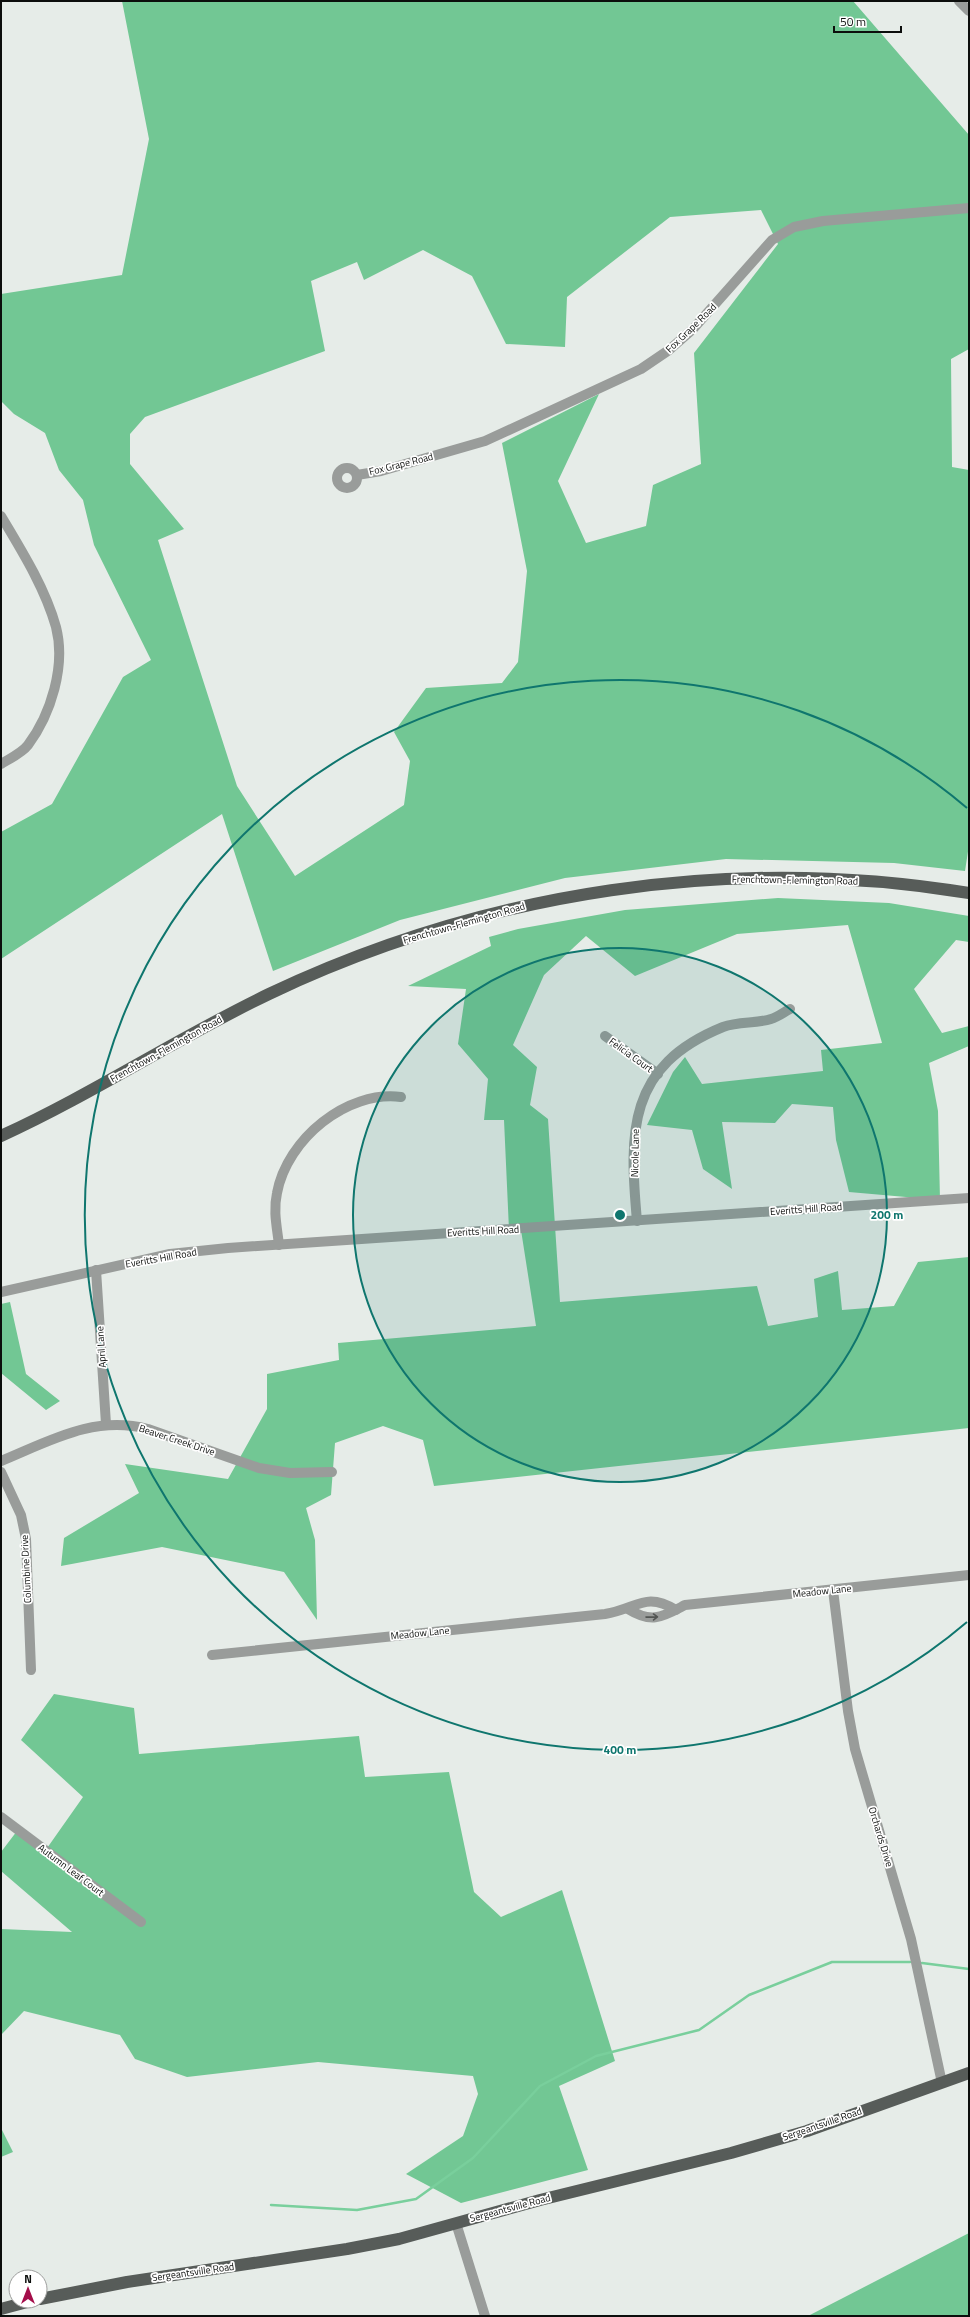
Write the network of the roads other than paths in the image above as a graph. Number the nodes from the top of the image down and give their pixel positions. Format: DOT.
graph roads {
  1 [pos="959,1"];
  2 [pos="969,11"];
  3 [pos="969,208"];
  4 [pos="357,475"];
  5 [pos="1,516"];
  6 [pos="1,764"];
  7 [pos="969,893"];
  8 [pos="790,1009"];
  9 [pos="605,1036"];
  10 [pos="658,1074"];
  11 [pos="401,1097"];
  12 [pos="1,1136"];
  13 [pos="969,1198"];
  14 [pos="637,1221"];
  15 [pos="279,1245"];
  16 [pos="96,1270"];
  17 [pos="1,1292"];
  18 [pos="106,1424"];
  19 [pos="1,1461"];
  20 [pos="1,1472"];
  21 [pos="332,1472"];
  22 [pos="969,1575"];
  23 [pos="833,1590"];
  24 [pos="628,1609"];
  25 [pos="676,1610"];
  26 [pos="212,1655"];
  27 [pos="31,1670"];
  28 [pos="1,1817"];
  29 [pos="141,1922"];
  30 [pos="969,2073"];
  31 [pos="942,2082"];
  32 [pos="456,2223"];
  33 [pos="48,2297"];
  34 [pos="484,2316"];
  1 -- 2 [label="street"];
  3 -- 4 [label="street, Fox Grape Road"];
  5 -- 6 [label="street"];
  7 -- 12 [label="main road, Frenchtown-Flemington Road"];
  8 -- 10 [label="street, Nicole Lane"];
  9 -- 10 [label="street, Felicia Court"];
  10 -- 14 [label="street, Nicole Lane"];
  11 -- 15 [label="street"];
  13 -- 14 [label="street, Everitts Hill Road"];
  14 -- 15 [label="street, Everitts Hill Road"];
  15 -- 16 [label="street, Everitts Hill Road"];
  16 -- 17 [label="street, Everitts Hill Road"];
  16 -- 18 [label="street, April Lane"];
  18 -- 19 [label="street, Beaver Creek Drive"];
  18 -- 21 [label="street, Beaver Creek Drive"];
  20 -- 27 [label="street, Columbine Drive"];
  22 -- 23 [label="street, Meadow Lane"];
  23 -- 25 [label="street, Meadow Lane"];
  23 -- 31 [label="street, Orchards Drive"];
  24 -- 25 [label="street, Meadow Lane, one-way"];
  24 -- 25 [label="street, Meadow Lane"];
  24 -- 26 [label="street, Meadow Lane"];
  28 -- 29 [label="street, Autumn Leaf Court"];
  30 -- 31 [label="main road, Sergeantsville Road"];
  31 -- 32 [label="main road, Sergeantsville Road"];
  32 -- 33 [label="main road, Sergeantsville Road"];
  32 -- 34 [label="street"];
}
